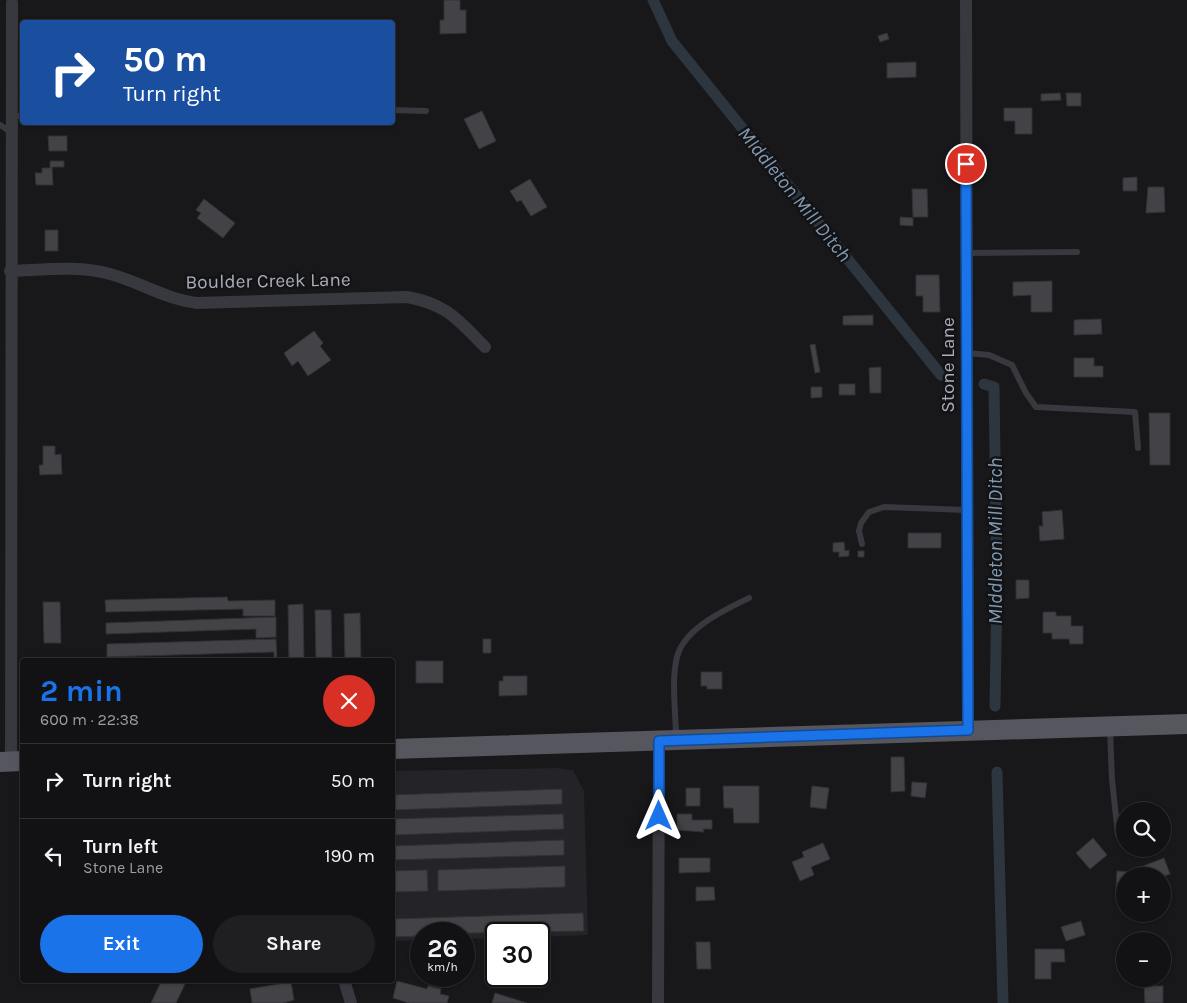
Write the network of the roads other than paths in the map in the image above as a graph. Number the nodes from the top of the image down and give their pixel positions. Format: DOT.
graph roads {
  1 [pos="966,0"];
  2 [pos="12,2"];
  3 [pos="395,110"];
  4 [pos="426,111"];
  5 [pos="17,116"];
  6 [pos="0,125"];
  7 [pos="11,132"];
  8 [pos="1077,252"];
  9 [pos="965,254"];
  10 [pos="10,271"];
  11 [pos="485,348"];
  12 [pos="966,353"];
  13 [pos="1138,448"];
  14 [pos="967,510"];
  15 [pos="862,544"];
  16 [pos="749,598"];
  17 [pos="1187,724"];
  18 [pos="1110,726"];
  19 [pos="968,730"];
  20 [pos="667,741"];
  21 [pos="395,749"];
  22 [pos="11,762"];
  23 [pos="1116,817"];
  24 [pos="345,983"];
  25 [pos="351,1003"];
  26 [pos="658,1003"];
  1 -- 9 [label="street, Stone Lane"];
  2 -- 5 [label="street"];
  3 -- 4 [label="lane"];
  5 -- 7 [label="street"];
  6 -- 7 [label="lane"];
  7 -- 10 [label="street"];
  8 -- 9 [label="lane"];
  9 -- 12 [label="street, Stone Lane"];
  10 -- 11 [label="street, Boulder Creek Lane"];
  10 -- 22 [label="street"];
  12 -- 13 [label="lane"];
  12 -- 14 [label="street, Stone Lane"];
  14 -- 15 [label="lane"];
  14 -- 19 [label="street, Stone Lane"];
  16 -- 20 [label="lane"];
  17 -- 18 [label="main road"];
  18 -- 19 [label="main road"];
  18 -- 23 [label="lane"];
  19 -- 20 [label="main road"];
  20 -- 21 [label="main road"];
  20 -- 26 [label="street"];
  24 -- 25 [label="street"];
}
